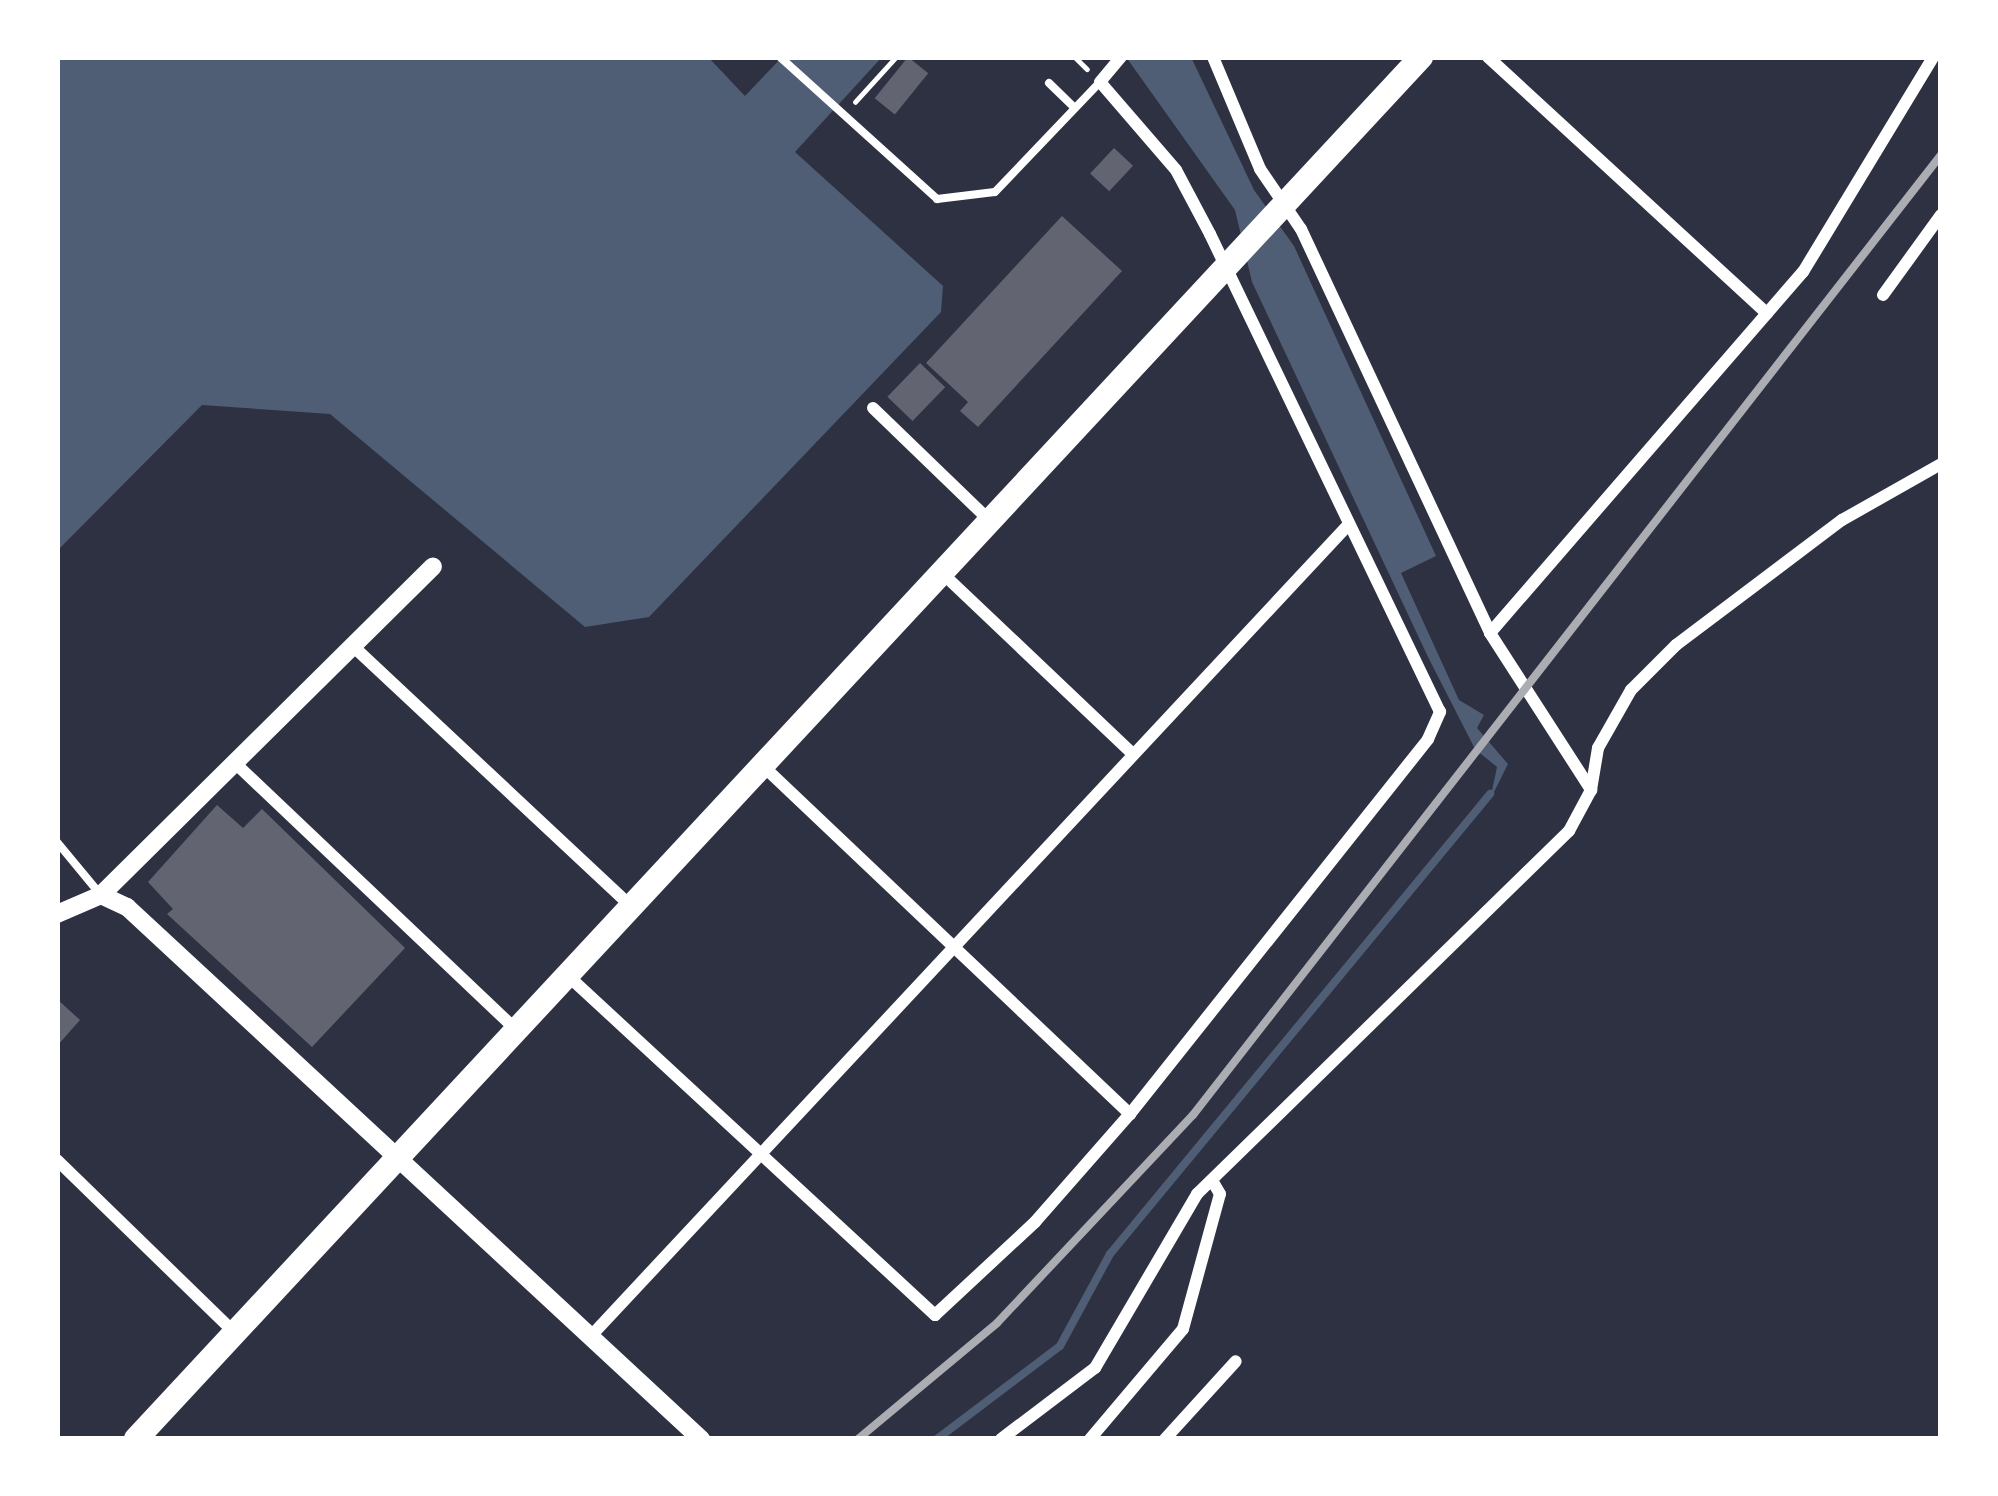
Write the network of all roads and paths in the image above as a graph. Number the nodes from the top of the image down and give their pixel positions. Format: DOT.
graph roads {
  1 [pos="780,57"];
  2 [pos="896,57"];
  3 [pos="1214,57"];
  4 [pos="1421,57"];
  5 [pos="1488,57"];
  6 [pos="1933,57"];
  7 [pos="1117,62"];
  8 [pos="1100,82"];
  9 [pos="1049,83"];
  10 [pos="1075,108"];
  11 [pos="843,115"];
  12 [pos="1276,212"];
  13 [pos="1941,215"];
  14 [pos="1222,267"];
  15 [pos="1882,295"];
  16 [pos="1767,314"];
  17 [pos="873,408"];
  18 [pos="1941,464"];
  19 [pos="987,518"];
  20 [pos="1348,525"];
  21 [pos="433,567"];
  22 [pos="940,571"];
  23 [pos="1490,633"];
  24 [pos="355,648"];
  25 [pos="1130,752"];
  26 [pos="759,762"];
  27 [pos="235,764"];
  28 [pos="1591,790"];
  29 [pos="57,842"];
  30 [pos="101,895"];
  31 [pos="630,905"];
  32 [pos="57,914"];
  33 [pos="954,944"];
  34 [pos="564,972"];
  35 [pos="512,1026"];
  36 [pos="1130,1114"];
  37 [pos="395,1154"];
  38 [pos="755,1154"];
  39 [pos="57,1160"];
  40 [pos="1212,1180"];
  41 [pos="233,1331"];
  42 [pos="590,1336"];
  43 [pos="1236,1361"];
  44 [pos="1097,1436"];
  45 [pos="136,1439"];
  46 [pos="701,1439"];
  47 [pos="1001,1439"];
  48 [pos="1165,1439"];
  1 -- 11 [label="lane"];
  2 -- 11 [label="path"];
  3 -- 12 [label="street"];
  4 -- 12 [label="highway"];
  5 -- 16 [label="street"];
  6 -- 16 [label="street"];
  7 -- 8 [label="street"];
  8 -- 10 [label="lane"];
  8 -- 14 [label="street"];
  9 -- 10 [label="lane"];
  10 -- 11 [label="lane"];
  12 -- 14 [label="highway"];
  12 -- 23 [label="street"];
  13 -- 15 [label="street"];
  14 -- 19 [label="highway"];
  14 -- 20 [label="street"];
  16 -- 23 [label="street"];
  17 -- 19 [label="street"];
  18 -- 28 [label="street"];
  19 -- 22 [label="highway"];
  20 -- 25 [label="street"];
  20 -- 36 [label="street"];
  21 -- 24 [label="street"];
  22 -- 25 [label="street"];
  22 -- 26 [label="highway"];
  23 -- 28 [label="street"];
  24 -- 27 [label="street"];
  24 -- 31 [label="street"];
  25 -- 33 [label="street"];
  26 -- 31 [label="highway"];
  26 -- 33 [label="street"];
  27 -- 30 [label="street"];
  27 -- 35 [label="street"];
  28 -- 40 [label="street"];
  29 -- 30 [label="lane"];
  30 -- 32 [label="street"];
  30 -- 37 [label="street"];
  31 -- 34 [label="highway"];
  33 -- 36 [label="street"];
  33 -- 38 [label="street"];
  34 -- 35 [label="highway"];
  34 -- 38 [label="street"];
  35 -- 37 [label="highway"];
  36 -- 38 [label="street"];
  37 -- 41 [label="highway"];
  37 -- 42 [label="street"];
  38 -- 42 [label="street"];
  39 -- 41 [label="street"];
  40 -- 44 [label="street"];
  40 -- 47 [label="street"];
  41 -- 45 [label="highway"];
  42 -- 46 [label="street"];
  43 -- 48 [label="street"];
}
